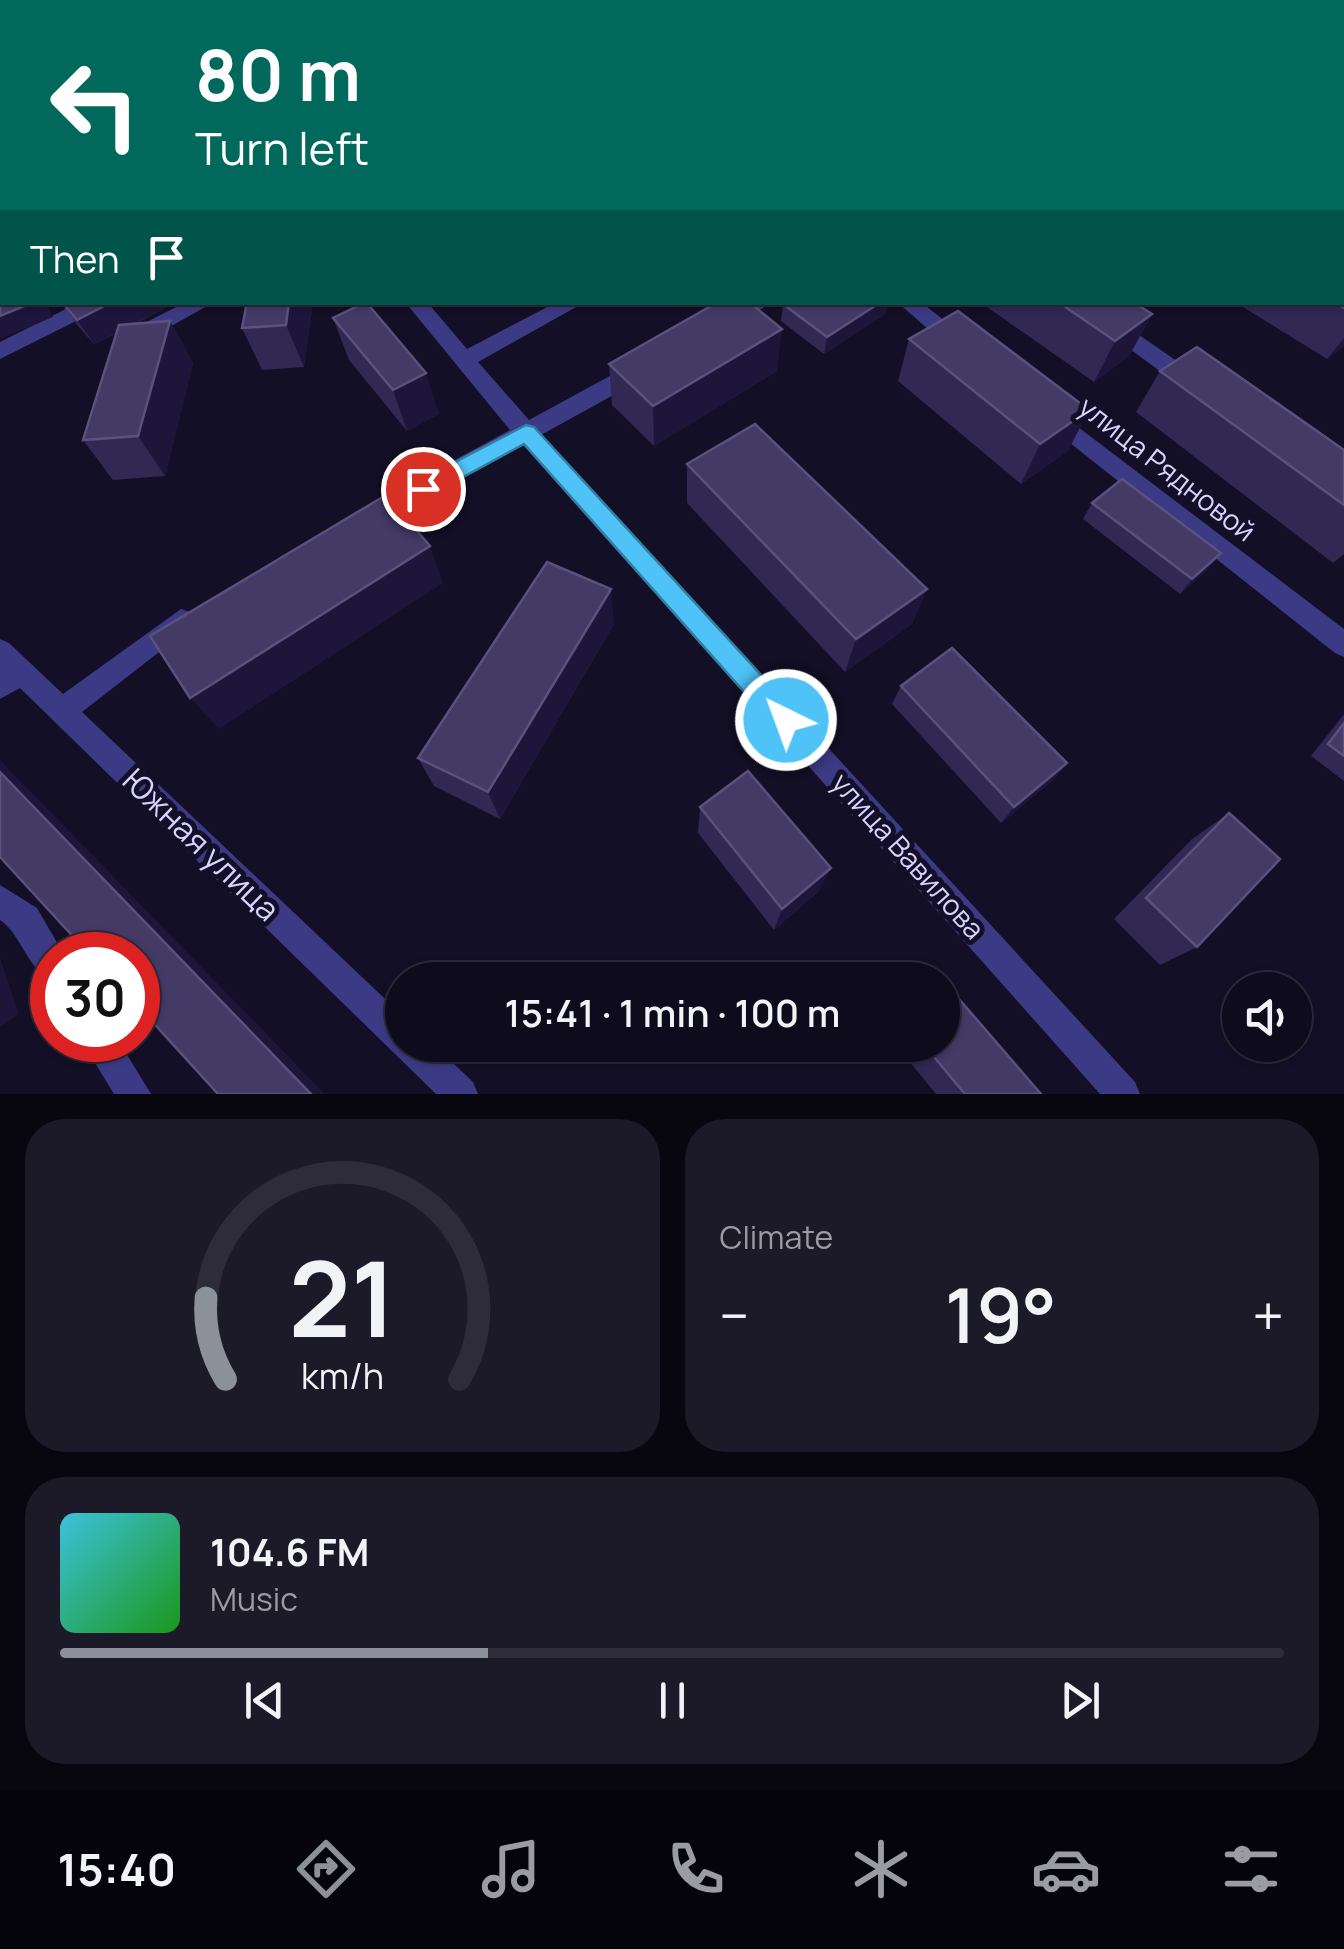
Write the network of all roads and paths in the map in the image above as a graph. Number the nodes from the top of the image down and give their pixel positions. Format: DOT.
graph roads {
  1 [pos="78,305"];
  2 [pos="198,305"];
  3 [pos="418,305"];
  4 [pos="569,305"];
  5 [pos="757,305"];
  6 [pos="910,305"];
  7 [pos="1080,305"];
  8 [pos="711,330"];
  9 [pos="113,348"];
  10 [pos="0,351"];
  11 [pos="661,358"];
  12 [pos="464,360"];
  13 [pos="985,364"];
  14 [pos="1032,400"];
  15 [pos="1218,401"];
  16 [pos="526,433"];
  17 [pos="336,536"];
  18 [pos="199,610"];
  19 [pos="1344,645"];
  20 [pos="7,670"];
  21 [pos="62,711"];
  22 [pos="0,901"];
  23 [pos="34,932"];
  24 [pos="385,1022"];
  25 [pos="113,1062"];
  26 [pos="428,1062"];
  27 [pos="134,1094"];
  28 [pos="462,1094"];
  29 [pos="1123,1094"];
  1 -- 10 [label="street"];
  2 -- 9 [label="street"];
  3 -- 12 [label="street, улица Вавилова"];
  4 -- 12 [label="street"];
  5 -- 8 [label="street"];
  6 -- 13 [label="street"];
  7 -- 15 [label="street"];
  11 -- 16 [label="street"];
  12 -- 16 [label="street, улица Вавилова"];
  14 -- 19 [label="street, улица Рядновой"];
  16 -- 17 [label="street"];
  16 -- 29 [label="street, улица Вавилова"];
  18 -- 21 [label="street"];
  20 -- 21 [label="street, Южная улица"];
  21 -- 24 [label="street, Южная улица"];
  22 -- 23 [label="street"];
  25 -- 27 [label="street"];
  26 -- 28 [label="street"];
}
